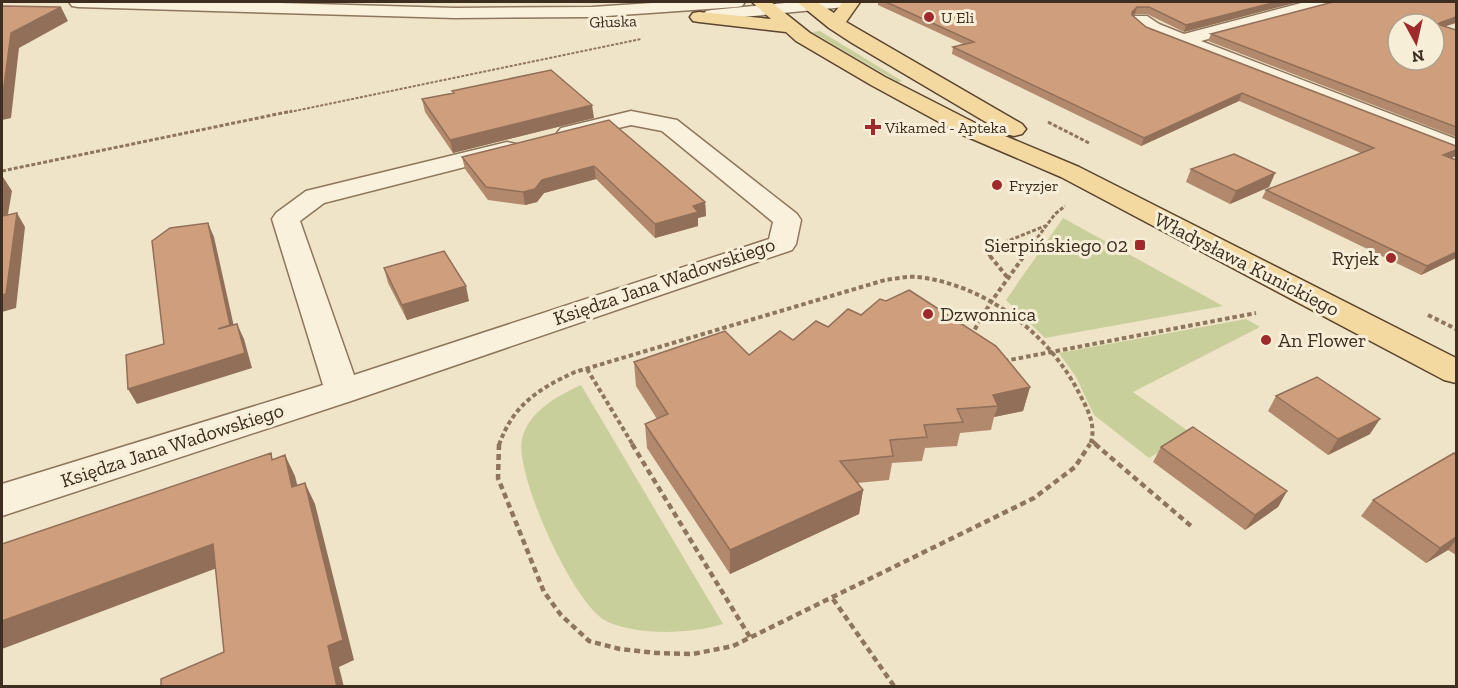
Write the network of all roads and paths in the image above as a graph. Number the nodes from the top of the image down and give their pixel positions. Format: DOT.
graph roads {
  1 [pos="78,2"];
  2 [pos="735,2"];
  3 [pos="844,2"];
  4 [pos="852,2"];
  5 [pos="1323,2"];
  6 [pos="127,3"];
  7 [pos="808,4"];
  8 [pos="337,5"];
  9 [pos="766,6"];
  10 [pos="455,13"];
  11 [pos="699,17"];
  12 [pos="99,18"];
  13 [pos="1141,20"];
  14 [pos="835,24"];
  15 [pos="791,27"];
  16 [pos="651,37"];
  17 [pos="1182,40"];
  18 [pos="1040,118"];
  19 [pos="1090,144"];
  20 [pos="1456,147"];
  21 [pos="2,171"];
  22 [pos="1070,172"];
  23 [pos="1065,206"];
  24 [pos="1047,225"];
  25 [pos="1008,278"];
  26 [pos="991,302"];
  27 [pos="1256,313"];
  28 [pos="1426,314"];
  29 [pos="1456,329"];
  30 [pos="979,341"];
  31 [pos="1055,352"];
  32 [pos="1001,362"];
  33 [pos="587,369"];
  34 [pos="1456,372"];
  35 [pos="342,391"];
  36 [pos="1092,441"];
  37 [pos="2,500"];
  38 [pos="1191,526"];
  39 [pos="833,599"];
  40 [pos="751,639"];
  41 [pos="894,687"];
  1 -- 6 [label="street, Głuska"];
  2 -- 10 [label="street, Głuska"];
  3 -- 7 [label="street, Głuska"];
  4 -- 14 [label="main road"];
  5 -- 17 [label="street"];
  6 -- 8 [label="street, Głuska"];
  6 -- 12 [label="street"];
  7 -- 9 [label="street, Głuska"];
  7 -- 14 [label="main road, Władysława Kunickiego"];
  8 -- 10 [label="street, Głuska"];
  9 -- 11 [label="street, Głuska"];
  9 -- 15 [label="main road, Władysława Kunickiego"];
  10 -- 11 [label="street, Głuska"];
  11 -- 15 [label="main road"];
  13 -- 17 [label="street"];
  14 -- 22 [label="main road, Władysława Kunickiego"];
  15 -- 22 [label="main road, Władysława Kunickiego"];
  16 -- 21 [label="path"];
  17 -- 20 [label="street"];
  18 -- 19 [label="path"];
  22 -- 34 [label="main road, Władysława Kunickiego"];
  23 -- 24 [label="path"];
  24 -- 25 [label="path"];
  24 -- 25 [label="path"];
  25 -- 26 [label="path"];
  26 -- 30 [label="path"];
  26 -- 31 [label="path"];
  26 -- 33 [label="path"];
  27 -- 31 [label="path"];
  28 -- 29 [label="path"];
  31 -- 32 [label="path"];
  31 -- 36 [label="path"];
  33 -- 40 [label="path"];
  33 -- 40 [label="path"];
  35 -- 35 [label="street, Księdza Jana Wadowskiego"];
  35 -- 37 [label="street, Księdza Jana Wadowskiego"];
  36 -- 38 [label="path"];
  36 -- 39 [label="path"];
  39 -- 40 [label="path"];
  39 -- 41 [label="path"];
}
